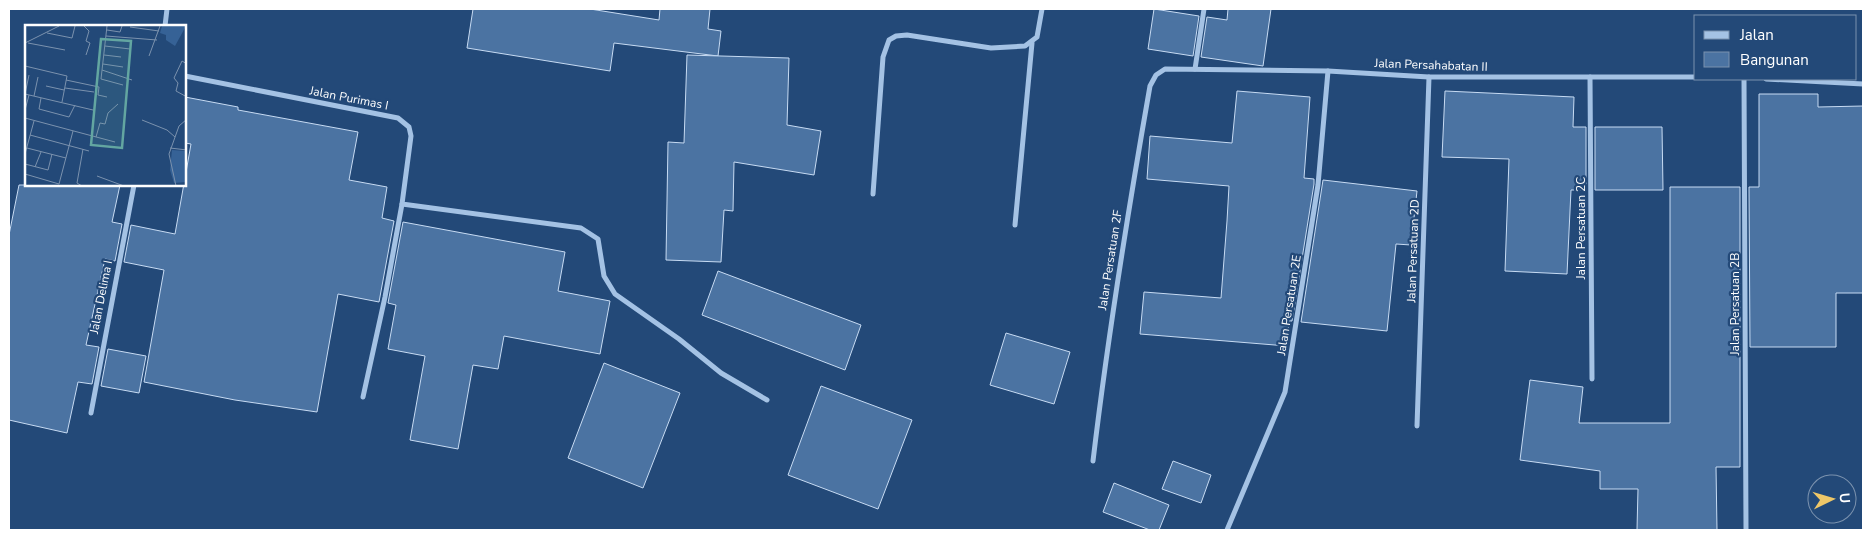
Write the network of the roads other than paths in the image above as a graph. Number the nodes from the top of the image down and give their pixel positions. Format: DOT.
graph roads {
  1 [pos="168,9"];
  2 [pos="1042,9"];
  3 [pos="1204,9"];
  4 [pos="164,25"];
  5 [pos="1032,43"];
  6 [pos="1195,68"];
  7 [pos="1165,69"];
  8 [pos="1328,71"];
  9 [pos="186,76"];
  10 [pos="1429,77"];
  11 [pos="1590,77"];
  12 [pos="1694,77"];
  13 [pos="1744,80"];
  14 [pos="1785,80"];
  15 [pos="1863,84"];
  16 [pos="134,186"];
  17 [pos="874,194"];
  18 [pos="402,204"];
  19 [pos="1015,225"];
  20 [pos="1592,379"];
  21 [pos="363,397"];
  22 [pos="767,400"];
  23 [pos="91,413"];
  24 [pos="1417,426"];
  25 [pos="1093,461"];
  26 [pos="1746,529"];
  27 [pos="1227,530"];
  1 -- 4 [label="street"];
  2 -- 5 [label="street"];
  3 -- 6 [label="street"];
  5 -- 17 [label="street"];
  5 -- 19 [label="street"];
  6 -- 7 [label="street, Jalan Persahabatan II"];
  6 -- 8 [label="street, Jalan Persahabatan II"];
  7 -- 25 [label="street, Jalan Persatuan 2F"];
  8 -- 10 [label="street, Jalan Persahabatan II"];
  8 -- 27 [label="street, Jalan Persatuan 2E"];
  9 -- 18 [label="street, Jalan Purimas I"];
  10 -- 11 [label="street, Jalan Persahabatan II"];
  10 -- 24 [label="street, Jalan Persatuan 2D"];
  11 -- 12 [label="street, Jalan Persahabatan II"];
  11 -- 20 [label="street, Jalan Persatuan 2C"];
  13 -- 26 [label="street, Jalan Persatuan 2B"];
  14 -- 15 [label="street"];
  16 -- 23 [label="street, Jalan Delima I"];
  18 -- 21 [label="street, Jalan Purimas I"];
  18 -- 22 [label="street"];
}
